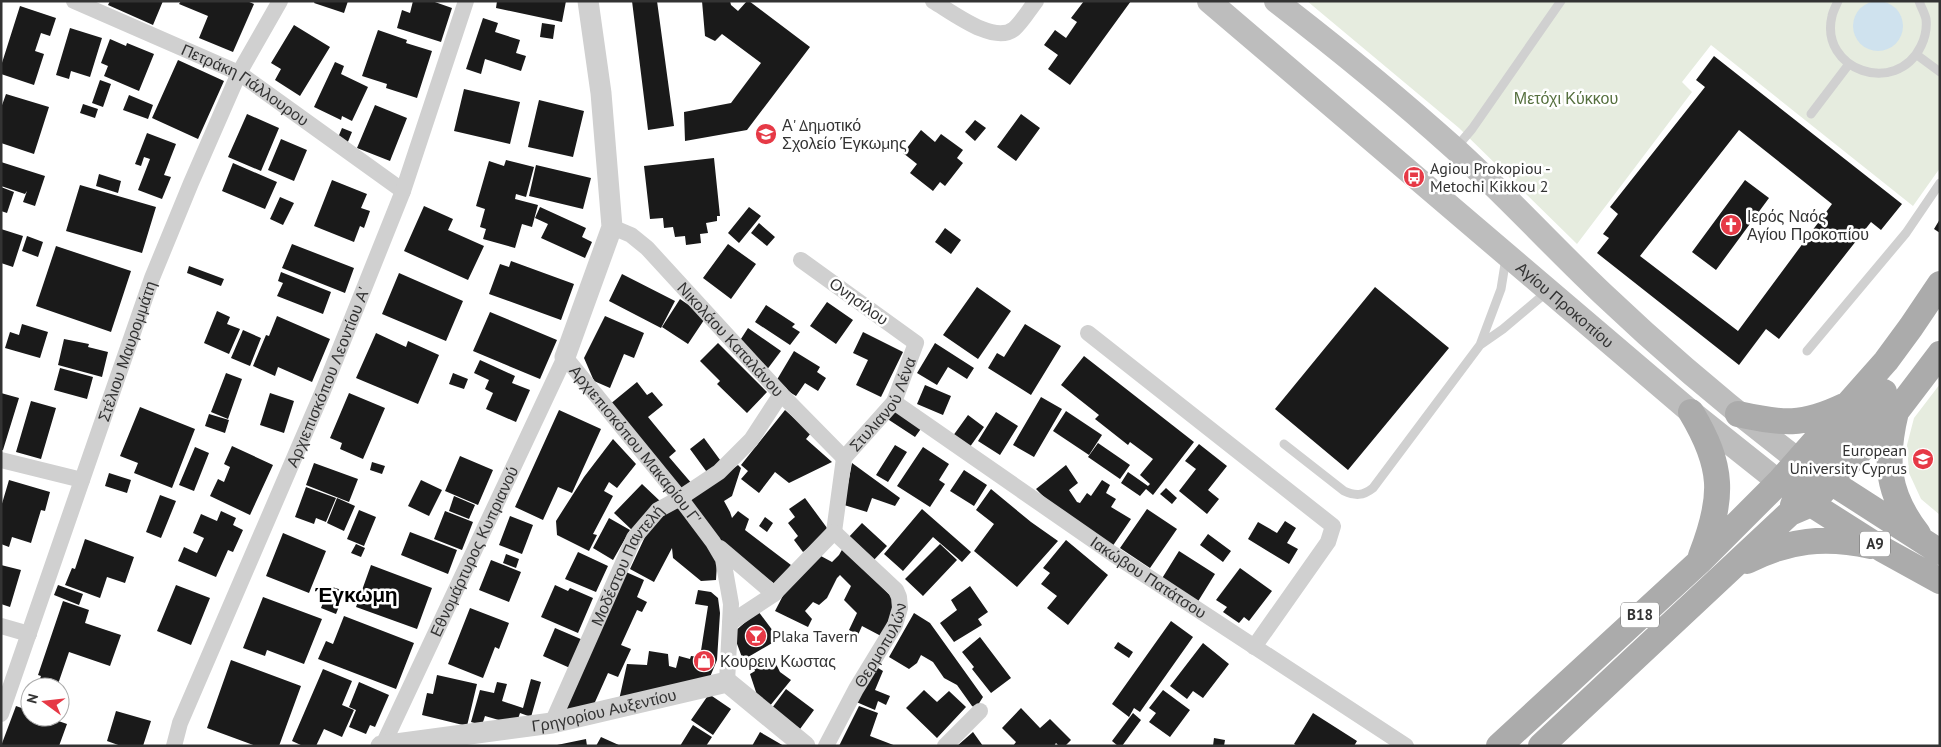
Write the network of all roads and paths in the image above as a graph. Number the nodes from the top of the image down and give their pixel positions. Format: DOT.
graph roads {
  1 [pos="74,1"];
  2 [pos="280,1"];
  3 [pos="466,1"];
  4 [pos="588,1"];
  5 [pos="933,1"];
  6 [pos="1036,1"];
  7 [pos="1209,1"];
  8 [pos="1276,1"];
  9 [pos="1561,1"];
  10 [pos="1838,1"];
  11 [pos="1919,1"];
  12 [pos="1916,55"];
  13 [pos="1849,64"];
  14 [pos="1940,72"];
  15 [pos="239,73"];
  16 [pos="1811,114"];
  17 [pos="1455,149"];
  18 [pos="1940,183"];
  19 [pos="403,191"];
  20 [pos="612,227"];
  21 [pos="1507,255"];
  22 [pos="801,260"];
  23 [pos="1940,284"];
  24 [pos="1548,290"];
  25 [pos="1940,317"];
  26 [pos="1088,333"];
  27 [pos="916,343"];
  28 [pos="1480,345"];
  29 [pos="1807,351"];
  30 [pos="1940,354"];
  31 [pos="565,357"];
  32 [pos="781,394"];
  33 [pos="894,402"];
  34 [pos="1852,402"];
  35 [pos="1691,412"];
  36 [pos="1896,412"];
  37 [pos="1738,414"];
  38 [pos="1284,444"];
  39 [pos="844,458"];
  40 [pos="1,460"];
  41 [pos="1815,471"];
  42 [pos="82,480"];
  43 [pos="680,498"];
  44 [pos="1794,498"];
  45 [pos="834,532"];
  46 [pos="713,542"];
  47 [pos="1882,549"];
  48 [pos="1934,549"];
  49 [pos="1699,562"];
  50 [pos="1720,576"];
  51 [pos="1940,581"];
  52 [pos="774,594"];
  53 [pos="730,623"];
  54 [pos="1,626"];
  55 [pos="29,634"];
  56 [pos="1254,647"];
  57 [pos="727,682"];
  58 [pos="980,711"];
  59 [pos="1,714"];
  60 [pos="552,723"];
  61 [pos="174,746"];
  62 [pos="382,746"];
  63 [pos="805,746"];
  64 [pos="826,746"];
  65 [pos="945,746"];
  66 [pos="1406,746"];
  67 [pos="1499,746"];
  68 [pos="1541,746"];
  1 -- 15 [label="street, Πετράκη Γιάλλουρου"];
  2 -- 15 [label="street, Στέλιου Μαυρομμάτη"];
  3 -- 19 [label="street, Αρχιεπισκόπου Λεοντίου Α'"];
  4 -- 20 [label="street, Αρχιεπισκόπου Μακαρίου Γ'"];
  5 -- 6 [label="street"];
  7 -- 21 [label="main road, Αγίου Προκοπίου"];
  8 -- 17 [label="main road, Αγίου Προκοπίου"];
  9 -- 17 [label="lane"];
  10 -- 13 [label="lane"];
  11 -- 12 [label="lane"];
  12 -- 13 [label="lane"];
  12 -- 14 [label="lane"];
  13 -- 16 [label="lane"];
  15 -- 19 [label="street, Πετράκη Γιάλλουρου"];
  15 -- 42 [label="street, Στέλιου Μαυρομμάτη"];
  17 -- 37 [label="main road, Αγίου Προκοπίου"];
  18 -- 29 [label="lane"];
  19 -- 61 [label="street, Αρχιεπισκόπου Λεοντίου Α'"];
  20 -- 31 [label="street, Αρχιεπισκόπου Μακαρίου Γ'"];
  20 -- 32 [label="street, Νικολάου Καταλάνου"];
  21 -- 24 [label="main road, Αγίου Προκοπίου"];
  21 -- 28 [label="lane"];
  22 -- 27 [label="street, Ονησίλου"];
  23 -- 34 [label="main road, B18"];
  24 -- 28 [label="lane"];
  24 -- 35 [label="main road, Αγίου Προκοπίου"];
  25 -- 41 [label="main road, B18"];
  26 -- 56 [label="street"];
  27 -- 33 [label="street, Στυλιανού Λένα"];
  28 -- 38 [label="lane"];
  30 -- 36 [label="main road, B18"];
  31 -- 43 [label="street, Αρχιεπισκόπου Μακαρίου Γ'"];
  31 -- 62 [label="street, Εθνομάρτυρος Κυπριανού"];
  32 -- 39 [label="street, Νικολάου Καταλάνου"];
  32 -- 43 [label="street, Μοδέστου Παντελή"];
  33 -- 39 [label="street, Στυλιανού Λένα"];
  33 -- 56 [label="street, Ιακώβου Πατάτσου"];
  34 -- 37 [label="main road"];
  34 -- 41 [label="main road, B18"];
  35 -- 44 [label="main road, Αγίου Προκοπίου"];
  35 -- 49 [label="main road"];
  36 -- 41 [label="main road, B18"];
  36 -- 48 [label="main road"];
  37 -- 41 [label="main road, Αγίου Προκοπίου"];
  39 -- 45 [label="street, Στυλιανού Λένα"];
  40 -- 42 [label="street"];
  41 -- 44 [label="main road, B18"];
  41 -- 48 [label="main road, Αγίου Προκοπίου / A9"];
  42 -- 55 [label="street, Στέλιου Μαυρομμάτη"];
  43 -- 46 [label="street, Αρχιεπισκόπου Μακαρίου Γ'"];
  43 -- 60 [label="street, Μοδέστου Παντελή"];
  44 -- 47 [label="main road, Αγίου Προκοπίου / A9"];
  44 -- 49 [label="main road, B18"];
  44 -- 50 [label="main road, B18"];
  45 -- 52 [label="street"];
  45 -- 64 [label="street, Θερμοπυλών"];
  46 -- 52 [label="street"];
  46 -- 53 [label="street, Αρχιεπισκόπου Μακαρίου Γ'"];
  47 -- 50 [label="main road"];
  47 -- 51 [label="main road, Αγίου Προκοπίου / A9"];
  49 -- 67 [label="main road, B18"];
  50 -- 68 [label="main road, B18"];
  52 -- 53 [label="street"];
  53 -- 57 [label="street, Αρχιεπισκόπου Μακαρίου Γ'"];
  54 -- 55 [label="street"];
  55 -- 59 [label="street, Στέλιου Μαυρομμάτη"];
  56 -- 66 [label="street, Ιακώβου Πατάτσου"];
  57 -- 60 [label="street, Γρηγορίου Αυξεντίου"];
  57 -- 63 [label="street"];
  58 -- 65 [label="street"];
  60 -- 62 [label="street, Γρηγορίου Αυξεντίου"];
}
